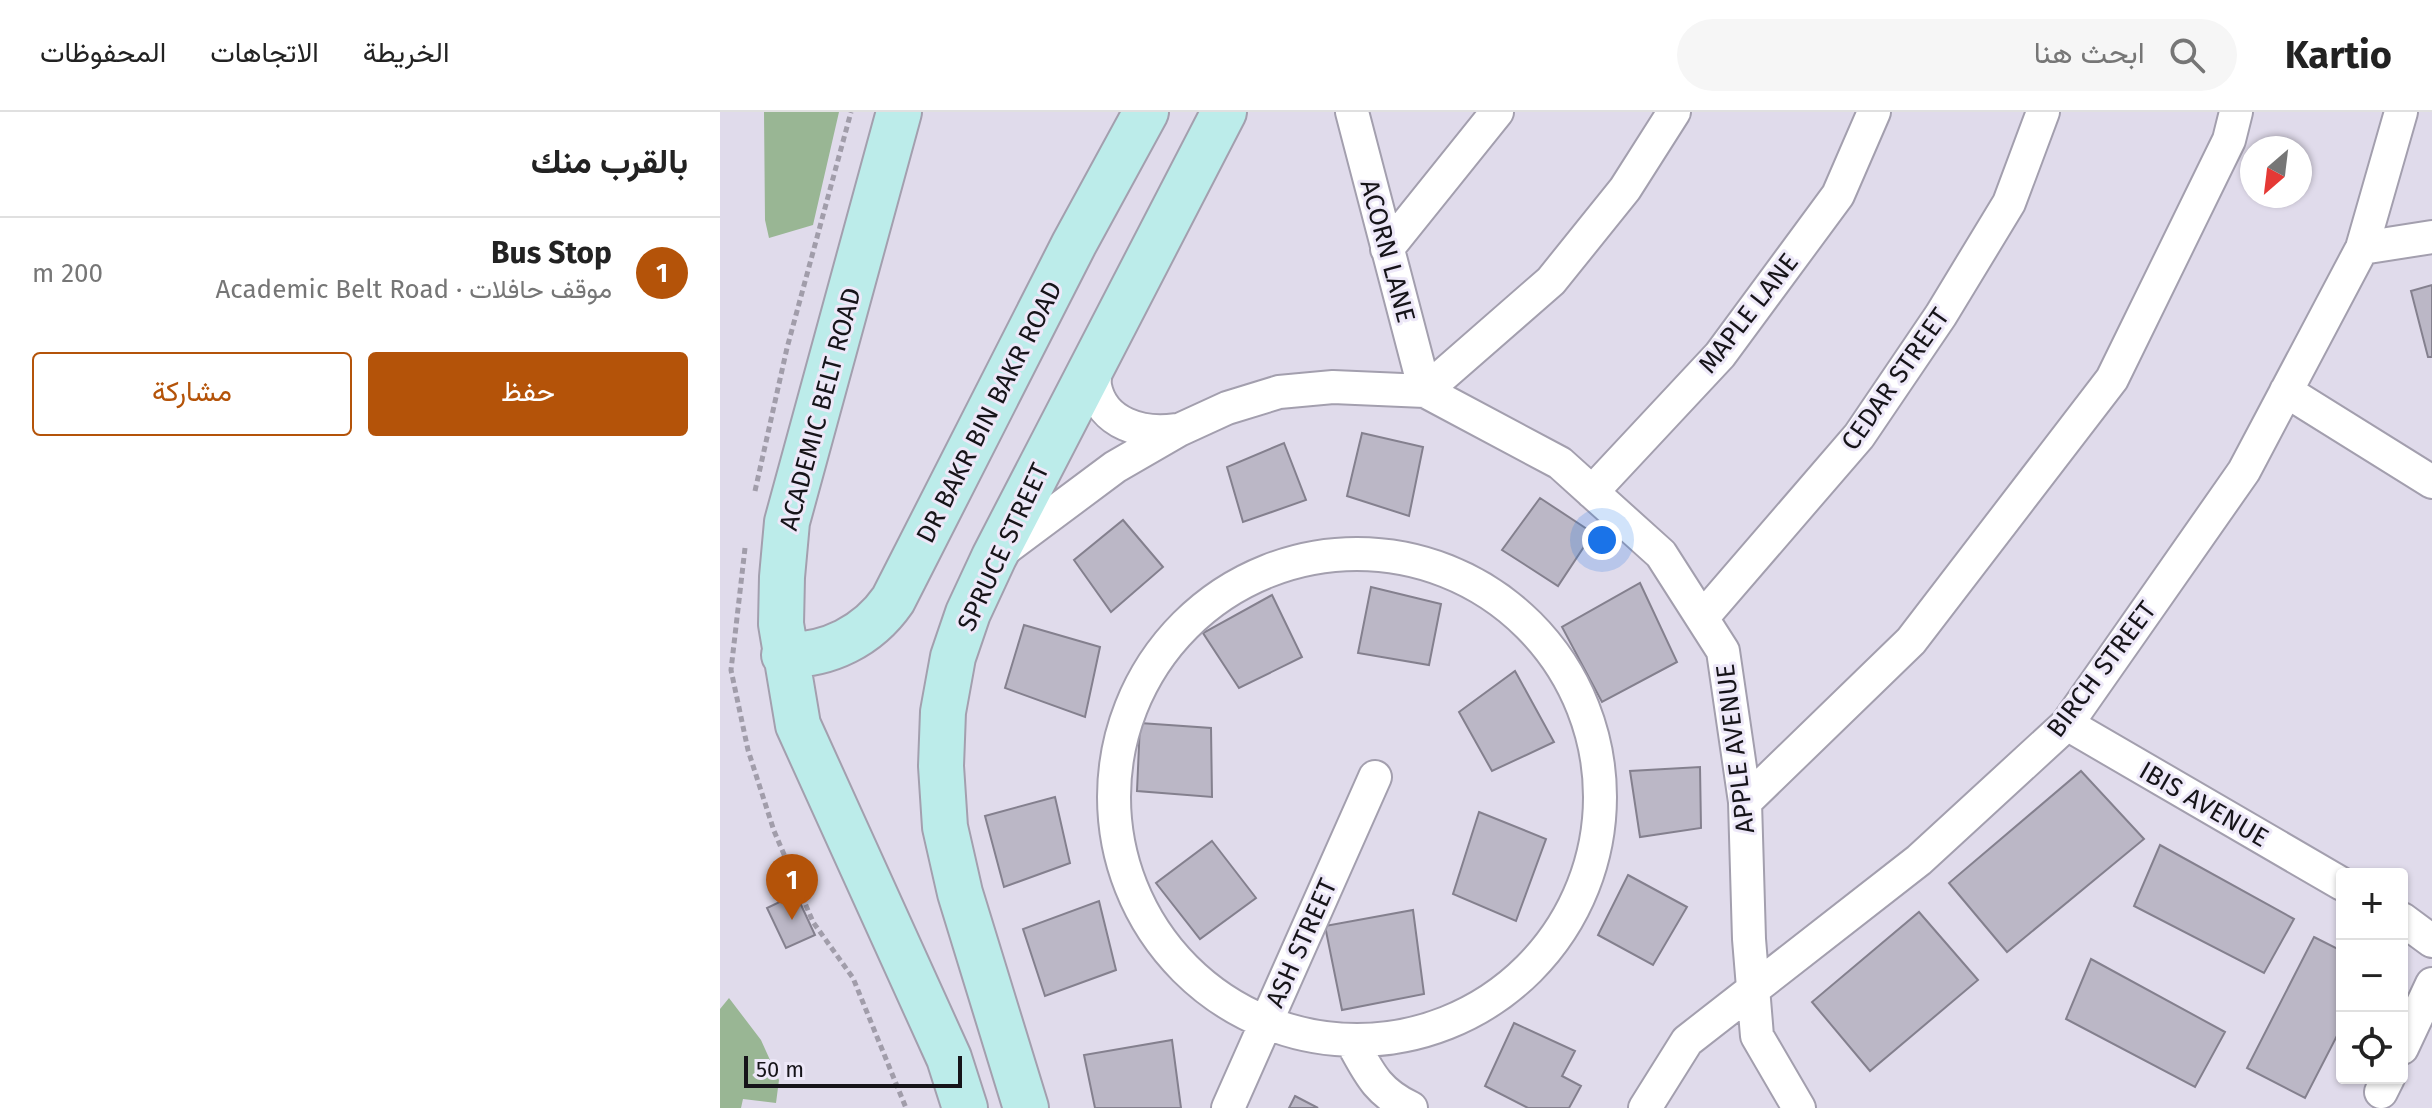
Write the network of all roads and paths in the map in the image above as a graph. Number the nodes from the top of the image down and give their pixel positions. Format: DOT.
graph roads {
  1 [pos="868,112"];
  2 [pos="899,112"];
  3 [pos="1146,112"];
  4 [pos="1224,112"];
  5 [pos="1352,112"];
  6 [pos="1497,112"];
  7 [pos="1674,112"];
  8 [pos="1874,112"];
  9 [pos="2043,112"];
  10 [pos="2236,112"];
  11 [pos="2401,112"];
  12 [pos="2432,237"];
  13 [pos="2362,248"];
  14 [pos="1387,249"];
  15 [pos="1097,358"];
  16 [pos="1425,391"];
  17 [pos="2286,391"];
  18 [pos="1179,430"];
  19 [pos="2432,482"];
  20 [pos="1592,492"];
  21 [pos="994,557"];
  22 [pos="1702,618"];
  23 [pos="784,655"];
  24 [pos="2067,724"];
  25 [pos="1375,777"];
  26 [pos="1745,802"];
  27 [pos="2336,881"];
  28 [pos="2408,923"];
  29 [pos="2432,941"];
  30 [pos="2432,984"];
  31 [pos="1753,988"];
  32 [pos="1265,1024"];
  33 [pos="2408,1035"];
  34 [pos="1352,1042"];
  35 [pos="942,1108"];
  36 [pos="965,1108"];
  37 [pos="1026,1108"];
  38 [pos="1228,1108"];
  39 [pos="1411,1108"];
  40 [pos="1645,1108"];
  41 [pos="1799,1108"];
  1 -- 35 [label="street, ACADEMIC BELT ROAD"];
  2 -- 23 [label="street, ACADEMIC BELT ROAD"];
  3 -- 23 [label="street, DR BAKR BIN BAKR ROAD"];
  4 -- 15 [label="street, SPRUCE STREET"];
  5 -- 14 [label="street, ACORN LANE"];
  6 -- 14 [label="street"];
  7 -- 16 [label="street"];
  8 -- 20 [label="street, MAPLE LANE"];
  9 -- 22 [label="street, CEDAR STREET"];
  10 -- 26 [label="street"];
  11 -- 13 [label="street, BIRCH STREET"];
  12 -- 13 [label="street"];
  13 -- 17 [label="street, BIRCH STREET"];
  14 -- 16 [label="street, ACORN LANE"];
  15 -- 18 [label="street, APPLE AVENUE"];
  15 -- 21 [label="street, SPRUCE STREET"];
  16 -- 18 [label="street, APPLE AVENUE"];
  16 -- 20 [label="street, APPLE AVENUE"];
  17 -- 19 [label="street"];
  17 -- 24 [label="street, BIRCH STREET"];
  18 -- 21 [label="street, APPLE AVENUE"];
  20 -- 22 [label="street, APPLE AVENUE"];
  21 -- 37 [label="street, SPRUCE STREET"];
  22 -- 26 [label="street, APPLE AVENUE"];
  23 -- 36 [label="street, ACADEMIC BELT ROAD"];
  24 -- 27 [label="street, IBIS AVENUE"];
  24 -- 31 [label="street, BIRCH STREET"];
  25 -- 32 [label="street, ASH STREET"];
  26 -- 31 [label="street, APPLE AVENUE"];
  28 -- 29 [label="street"];
  30 -- 33 [label="street"];
  31 -- 40 [label="street, BIRCH STREET"];
  31 -- 41 [label="street, APPLE AVENUE"];
  32 -- 34 [label="street"];
  32 -- 34 [label="street"];
  32 -- 38 [label="street, ASH STREET"];
  34 -- 39 [label="street"];
}
